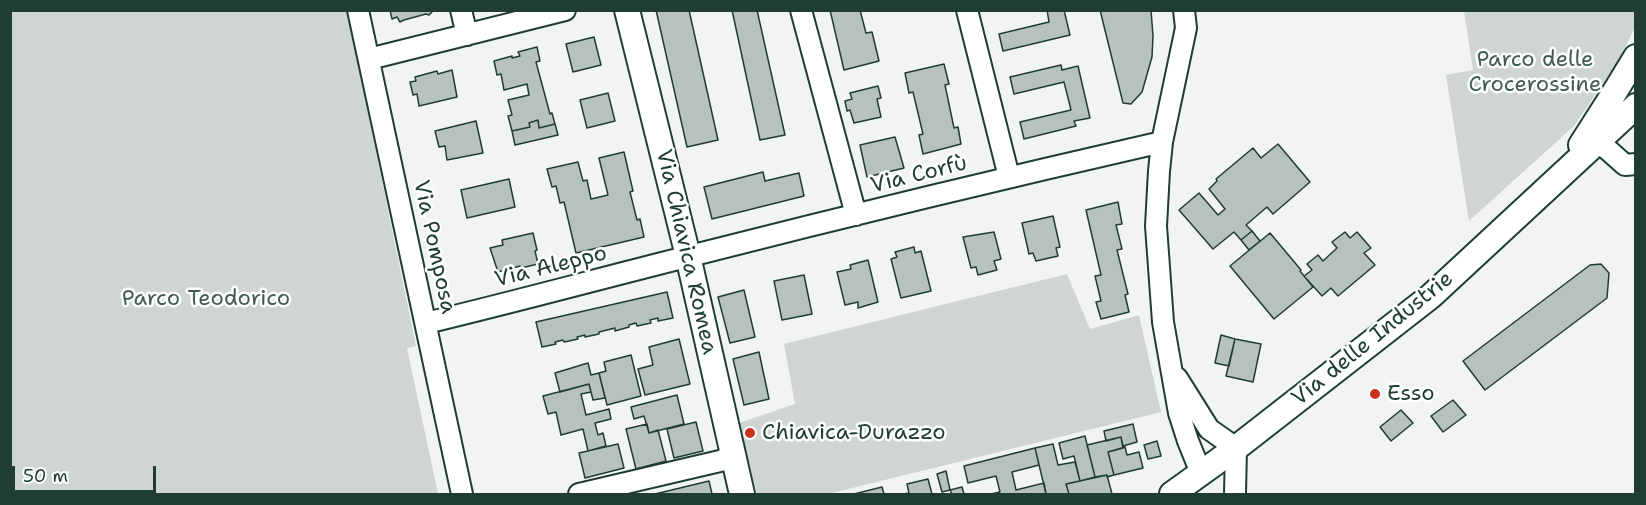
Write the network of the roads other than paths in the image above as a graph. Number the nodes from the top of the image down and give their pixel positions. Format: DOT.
graph roads {
  1 [pos="358,10"];
  2 [pos="461,10"];
  3 [pos="565,10"];
  4 [pos="627,10"];
  5 [pos="801,10"];
  6 [pos="967,10"];
  7 [pos="1184,10"];
  8 [pos="467,35"];
  9 [pos="1635,57"];
  10 [pos="369,59"];
  11 [pos="1635,106"];
  12 [pos="1597,130"];
  13 [pos="1162,142"];
  14 [pos="1635,164"];
  15 [pos="1009,177"];
  16 [pos="856,215"];
  17 [pos="688,256"];
  18 [pos="426,322"];
  19 [pos="1171,368"];
  20 [pos="1236,448"];
  21 [pos="734,456"];
  22 [pos="1202,473"];
  23 [pos="462,495"];
  24 [pos="579,495"];
  25 [pos="742,495"];
  26 [pos="1172,495"];
  27 [pos="1235,495"];
  1 -- 10 [label="street, Via Pomposa"];
  2 -- 8 [label="street"];
  3 -- 8 [label="street"];
  4 -- 17 [label="street, Via Chiavica Romea"];
  5 -- 16 [label="street"];
  6 -- 15 [label="street"];
  7 -- 13 [label="street"];
  8 -- 10 [label="street"];
  9 -- 12 [label="street, Via delle Industrie"];
  10 -- 18 [label="street, Via Pomposa"];
  11 -- 12 [label="street, Via delle Industrie"];
  12 -- 14 [label="street"];
  12 -- 20 [label="street, Via delle Industrie"];
  13 -- 15 [label="street, Via Corfù"];
  13 -- 19 [label="street"];
  15 -- 16 [label="street, Via Corfù"];
  16 -- 17 [label="street, Via Corfù"];
  17 -- 18 [label="street, Via Aleppo"];
  17 -- 21 [label="street, Via Chiavica Romea"];
  18 -- 23 [label="street, Via Pomposa"];
  19 -- 20 [label="street"];
  19 -- 22 [label="street"];
  20 -- 22 [label="street, Via delle Industrie"];
  20 -- 27 [label="street"];
  21 -- 24 [label="street"];
  21 -- 25 [label="street, Via Chiavica Romea"];
  22 -- 26 [label="street, Via delle Industrie"];
}
